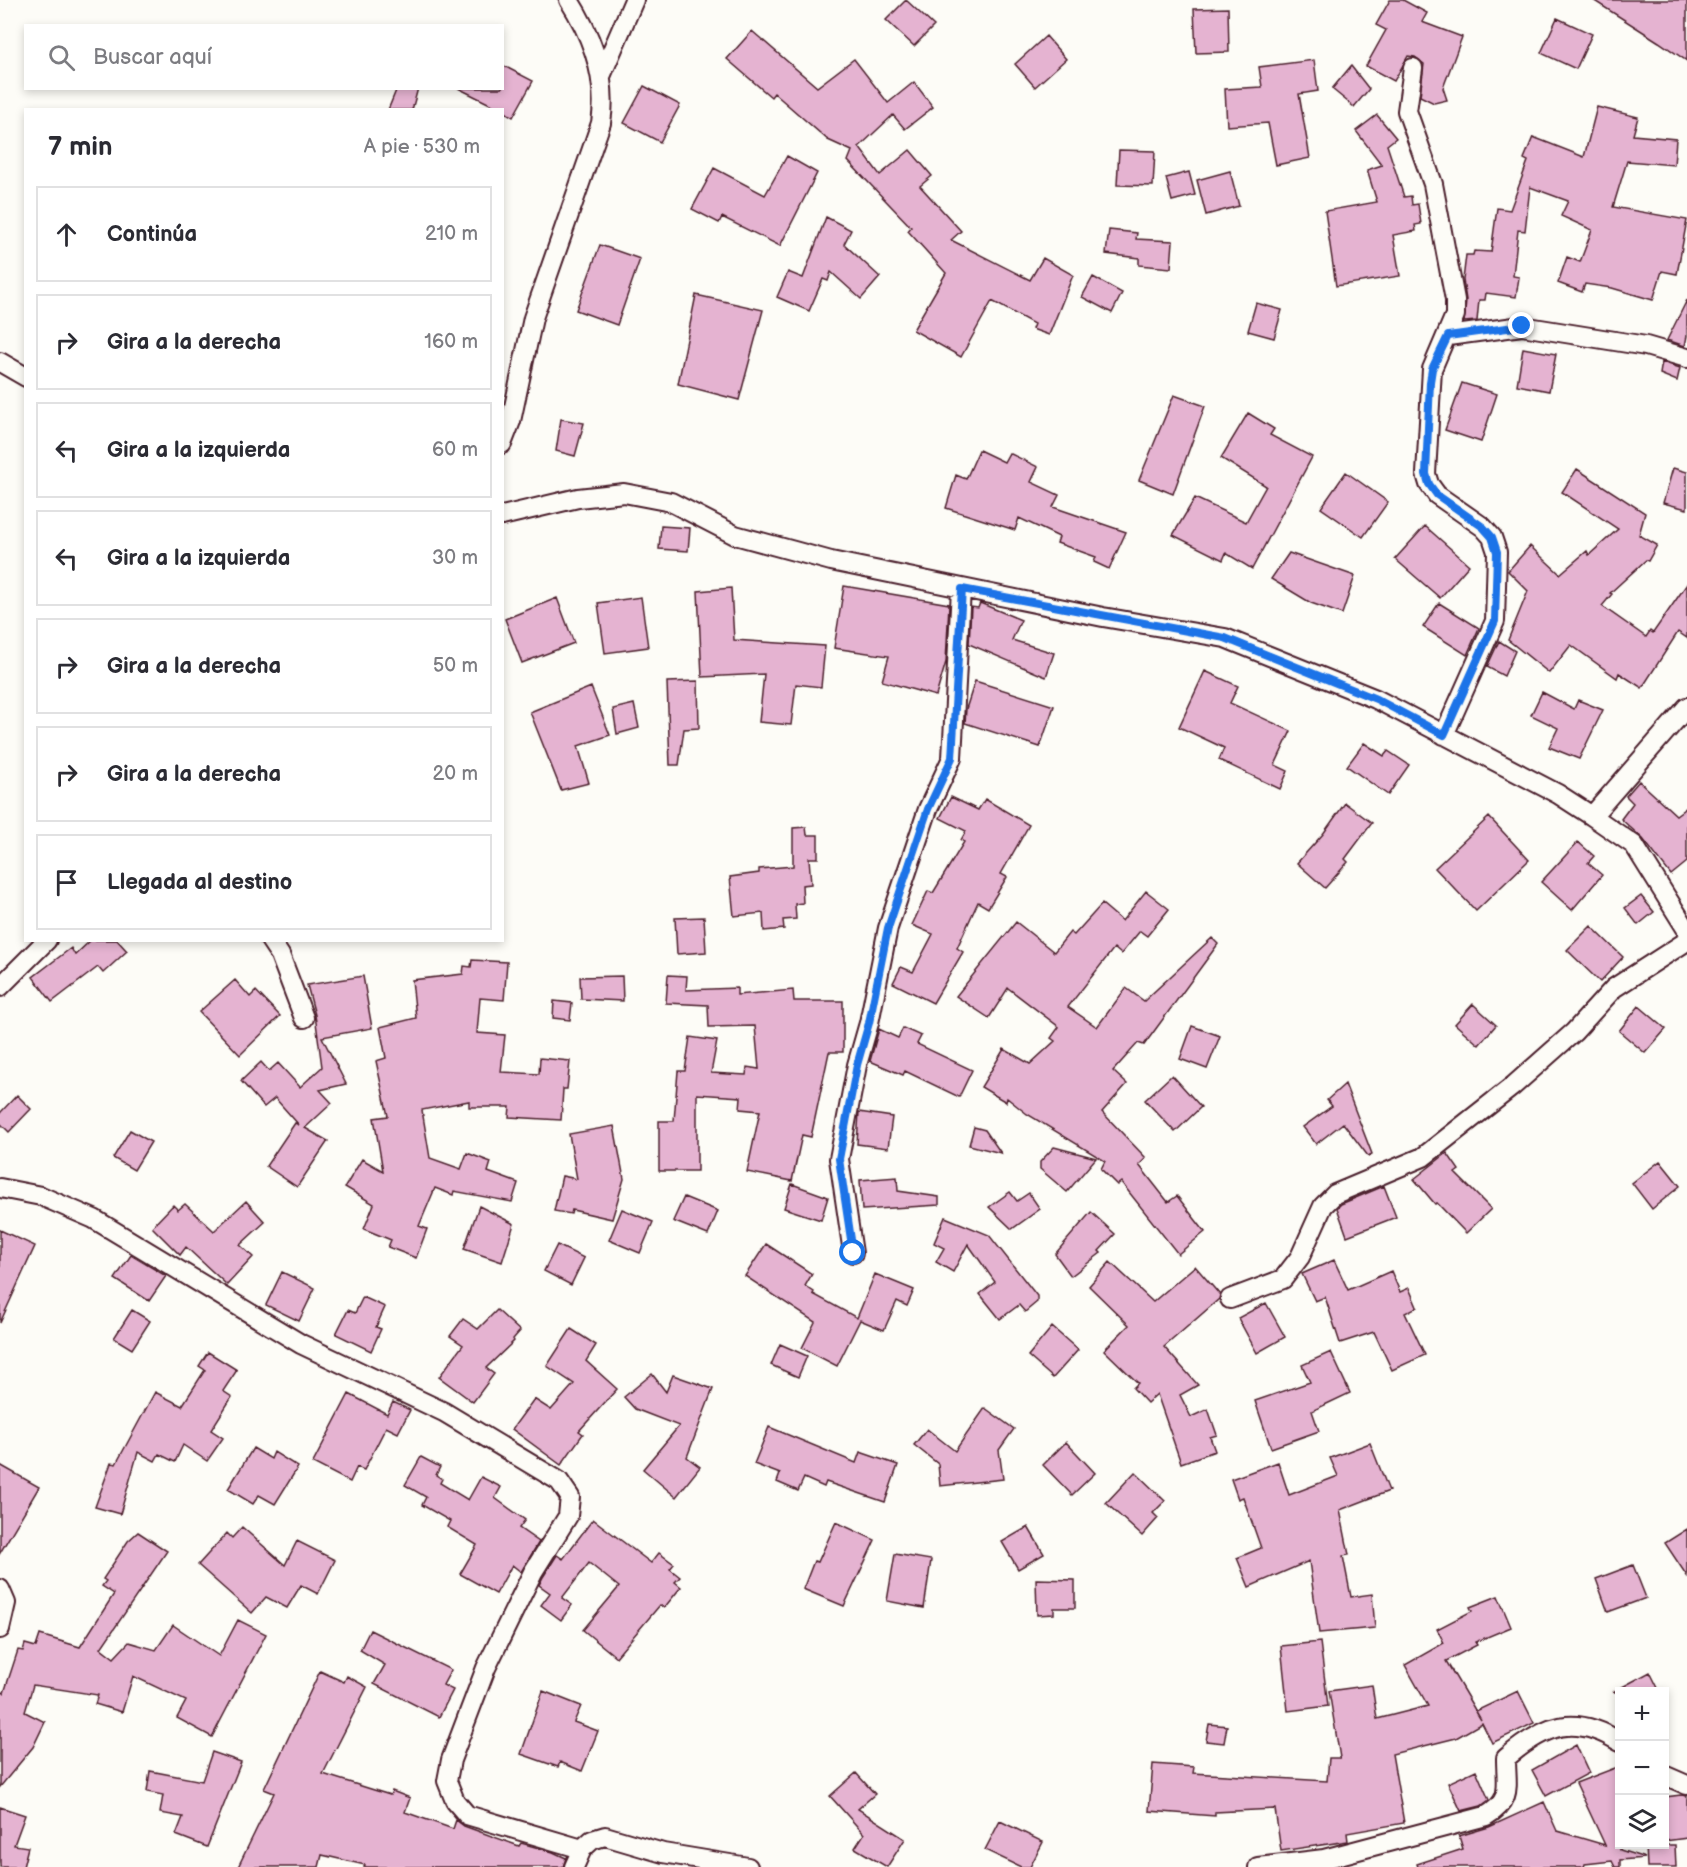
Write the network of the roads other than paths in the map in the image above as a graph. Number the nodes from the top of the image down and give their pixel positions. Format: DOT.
graph roads {
  1 [pos="569,0"];
  2 [pos="634,0"];
  3 [pos="1413,68"];
  4 [pos="602,74"];
  5 [pos="1448,336"];
  6 [pos="1687,358"];
  7 [pos="0,362"];
  8 [pos="24,376"];
  9 [pos="504,438"];
  10 [pos="504,516"];
  11 [pos="962,589"];
  12 [pos="1687,707"];
  13 [pos="1444,735"];
  14 [pos="1593,816"];
  15 [pos="1687,930"];
  16 [pos="45,942"];
  17 [pos="271,942"];
  18 [pos="1687,942"];
  19 [pos="0,987"];
  20 [pos="304,1018"];
  21 [pos="0,1188"];
  22 [pos="853,1253"];
  23 [pos="1230,1299"];
  24 [pos="0,1589"];
  25 [pos="0,1629"];
  26 [pos="1618,1741"];
  27 [pos="1669,1777"];
  28 [pos="1687,1785"];
  29 [pos="582,1849"];
  30 [pos="574,1867"];
  31 [pos="748,1867"];
  32 [pos="1258,1867"];
  1 -- 4 [label="street"];
  2 -- 4 [label="street"];
  3 -- 5 [label="street"];
  4 -- 9 [label="street"];
  5 -- 6 [label="street"];
  5 -- 13 [label="street"];
  7 -- 8 [label="street"];
  10 -- 11 [label="street"];
  11 -- 13 [label="street"];
  11 -- 22 [label="street"];
  12 -- 14 [label="street"];
  13 -- 14 [label="street"];
  14 -- 15 [label="street"];
  16 -- 19 [label="street"];
  17 -- 20 [label="street"];
  18 -- 23 [label="street"];
  21 -- 29 [label="street"];
  24 -- 25 [label="street"];
  26 -- 32 [label="street"];
  27 -- 28 [label="street"];
  29 -- 30 [label="street"];
  29 -- 31 [label="street"];
}
